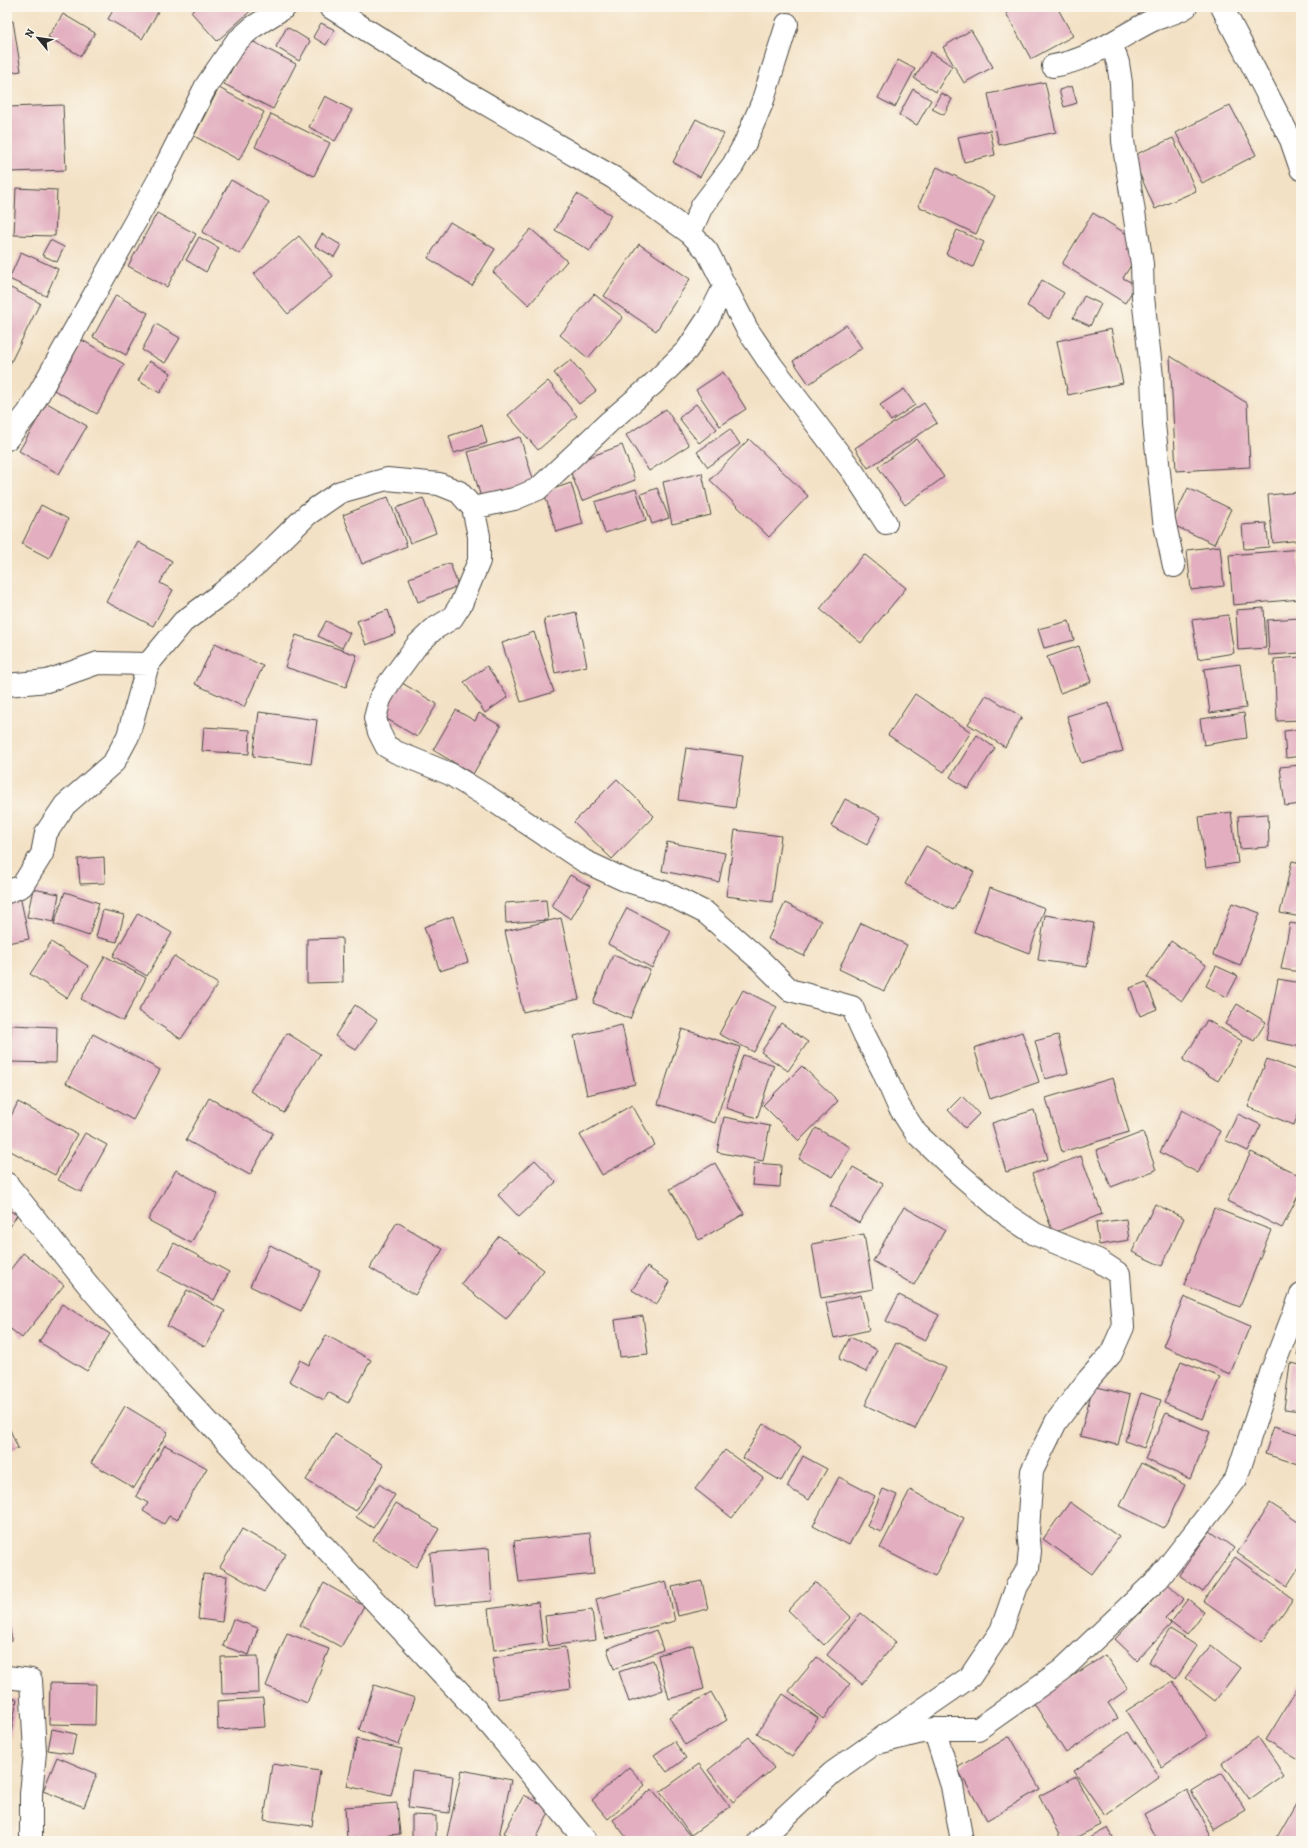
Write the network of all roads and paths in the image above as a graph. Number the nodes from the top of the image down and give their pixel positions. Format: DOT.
graph roads {
  1 [pos="285,7"];
  2 [pos="330,7"];
  3 [pos="1186,7"];
  4 [pos="1222,7"];
  5 [pos="787,24"];
  6 [pos="1112,45"];
  7 [pos="1053,66"];
  8 [pos="1301,169"];
  9 [pos="690,233"];
  10 [pos="724,288"];
  11 [pos="7,439"];
  12 [pos="473,508"];
  13 [pos="886,522"];
  14 [pos="1174,566"];
  15 [pos="148,664"];
  16 [pos="7,684"];
  17 [pos="7,892"];
  18 [pos="7,1184"];
  19 [pos="1301,1295"];
  20 [pos="7,1676"];
  21 [pos="934,1729"];
  22 [pos="873,1744"];
  23 [pos="31,1841"];
  24 [pos="586,1841"];
  25 [pos="759,1841"];
  26 [pos="962,1841"];
  1 -- 11 [label="street"];
  2 -- 9 [label="street"];
  3 -- 6 [label="street"];
  4 -- 8 [label="street"];
  5 -- 9 [label="street"];
  6 -- 7 [label="street"];
  6 -- 14 [label="street"];
  9 -- 10 [label="street"];
  10 -- 12 [label="street"];
  10 -- 13 [label="street"];
  12 -- 15 [label="street"];
  12 -- 22 [label="street"];
  15 -- 16 [label="street"];
  15 -- 17 [label="street"];
  18 -- 24 [label="street"];
  19 -- 21 [label="street"];
  20 -- 23 [label="street"];
  21 -- 22 [label="street"];
  21 -- 26 [label="street"];
  22 -- 25 [label="street"];
}
